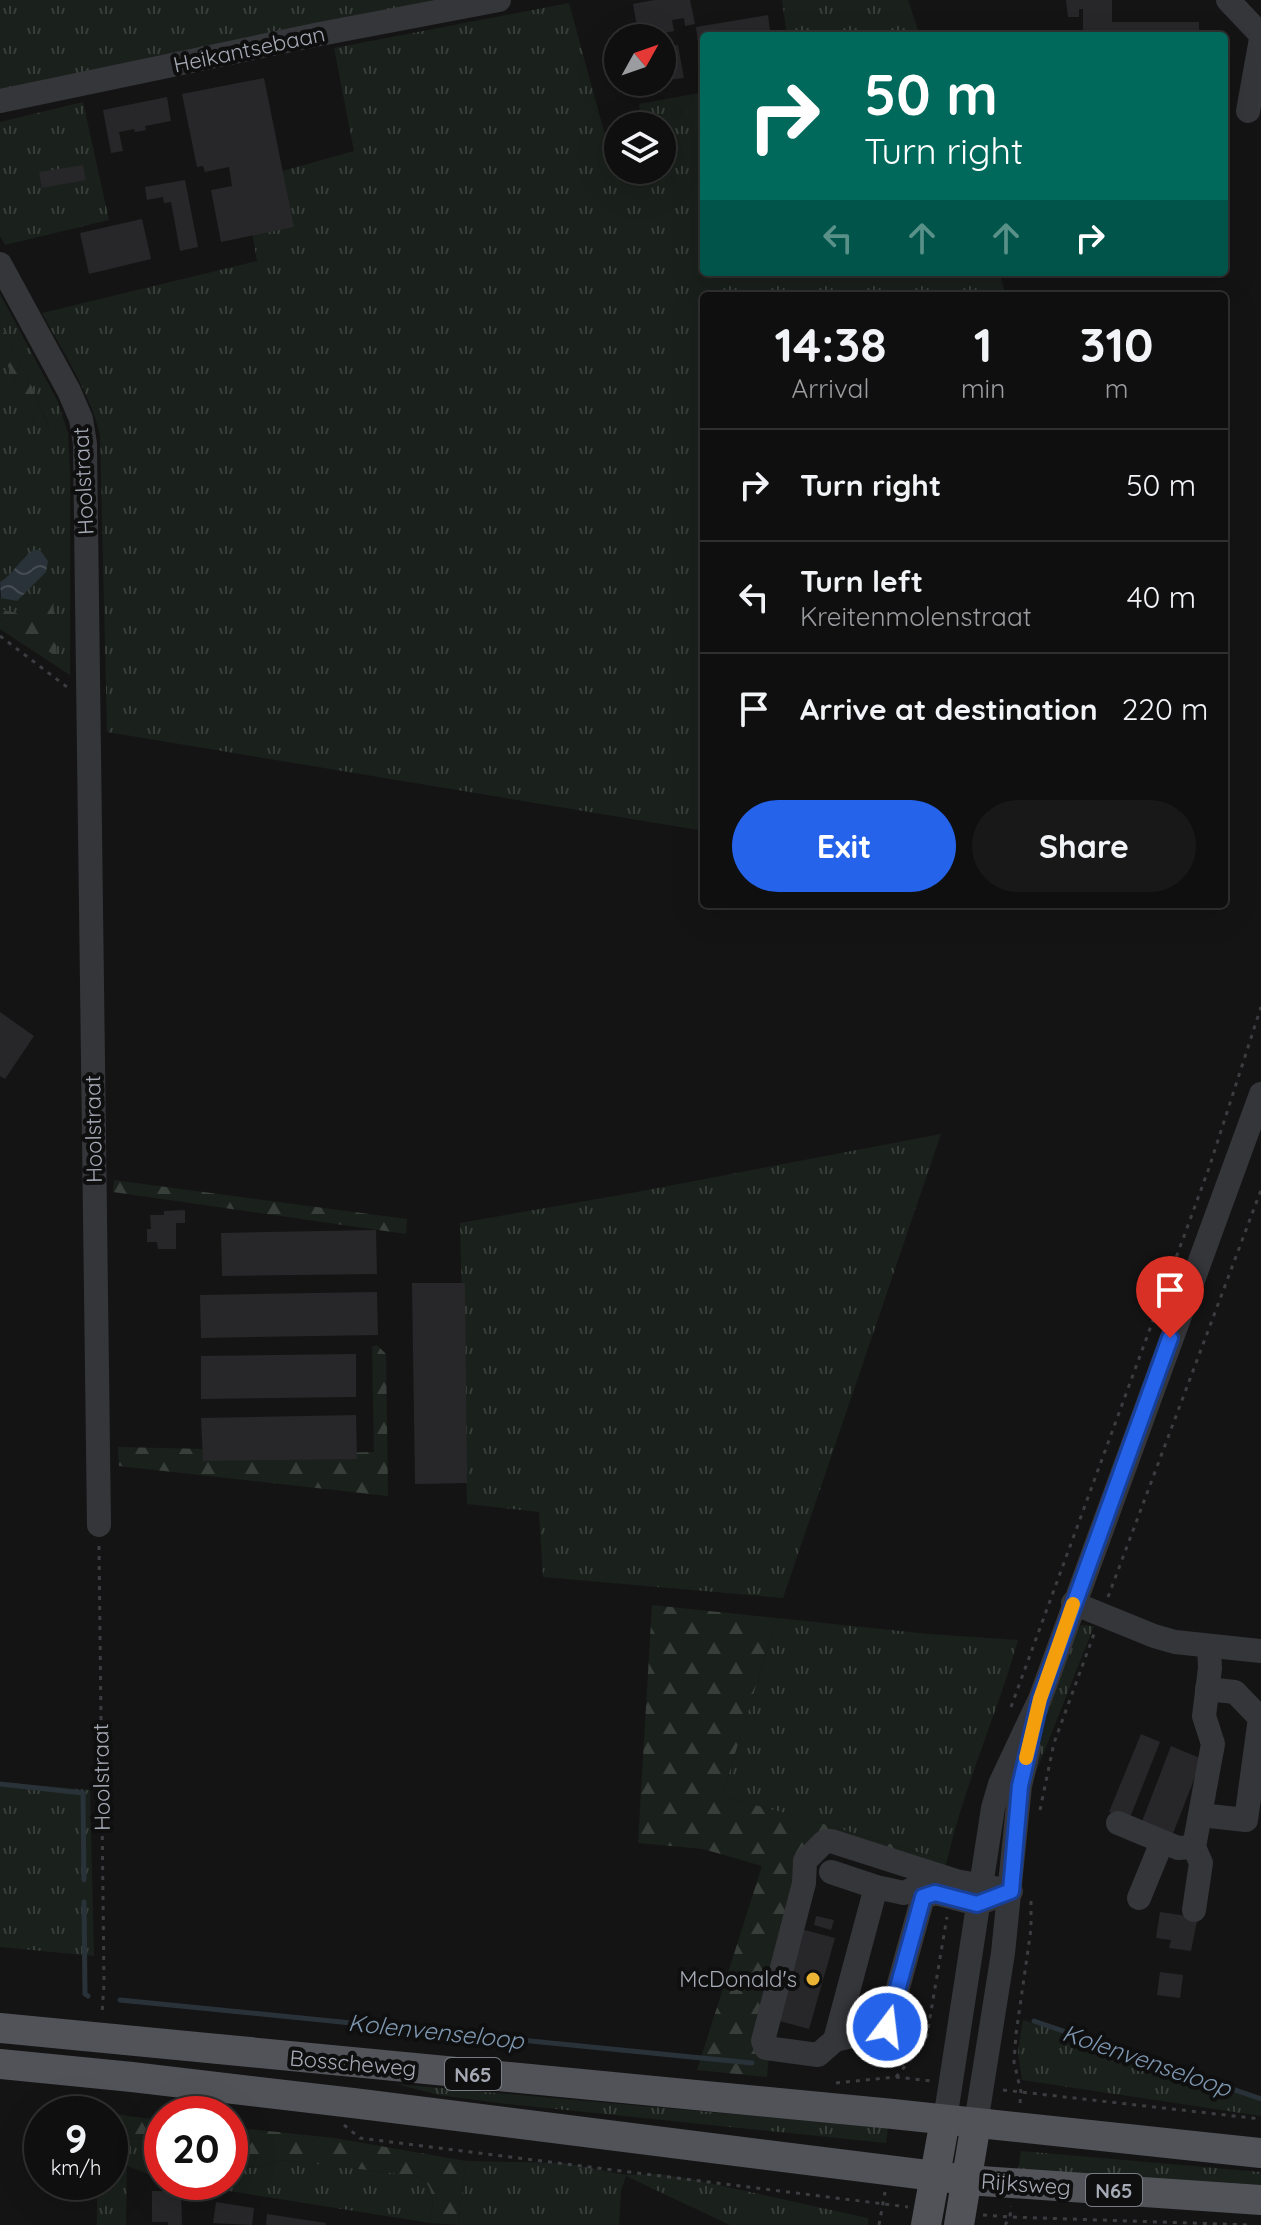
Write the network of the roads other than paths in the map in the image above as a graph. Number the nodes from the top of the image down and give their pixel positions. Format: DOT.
graph roads {
  1 [pos="499,0"];
  2 [pos="1228,0"];
  3 [pos="1261,37"];
  4 [pos="0,101"];
  5 [pos="1248,111"];
  6 [pos="0,264"];
  7 [pos="1261,1094"];
  8 [pos="99,1525"];
  9 [pos="1073,1603"];
  10 [pos="1209,1646"];
  11 [pos="1261,1651"];
  12 [pos="1207,1689"];
  13 [pos="1040,1699"];
  14 [pos="1259,1741"];
  15 [pos="1200,1815"];
  16 [pos="1118,1823"];
  17 [pos="1162,1842"];
  18 [pos="1194,1847"];
  19 [pos="831,1872"];
  20 [pos="956,1881"];
  21 [pos="876,1887"];
  22 [pos="1011,1891"];
  23 [pos="979,1895"];
  24 [pos="1139,1898"];
  25 [pos="1194,1910"];
  26 [pos="0,2028"];
  27 [pos="835,2040"];
  28 [pos="0,2064"];
  29 [pos="945,2120"];
  30 [pos="976,2123"];
  31 [pos="1261,2153"];
  32 [pos="934,2176"];
  33 [pos="967,2180"];
  34 [pos="1261,2200"];
  35 [pos="926,2225"];
  36 [pos="959,2225"];
  1 -- 4 [label="street, Heikantsebaan"];
  2 -- 3 [label="street"];
  3 -- 5 [label="street"];
  6 -- 8 [label="street, Hoolstraat"];
  7 -- 9 [label="street"];
  9 -- 10 [label="street"];
  9 -- 13 [label="street"];
  10 -- 11 [label="street"];
  10 -- 12 [label="street"];
  12 -- 14 [label="street"];
  12 -- 15 [label="street"];
  13 -- 22 [label="street"];
  13 -- 23 [label="street"];
  14 -- 15 [label="street"];
  15 -- 18 [label="street"];
  16 -- 17 [label="street"];
  17 -- 18 [label="street"];
  17 -- 24 [label="street"];
  18 -- 25 [label="street"];
  19 -- 21 [label="street"];
  20 -- 21 [label="street"];
  20 -- 23 [label="street"];
  20 -- 27 [label="street"];
  21 -- 27 [label="street"];
  22 -- 23 [label="street"];
  22 -- 30 [label="street"];
  23 -- 27 [label="street"];
  23 -- 29 [label="street"];
  26 -- 29 [label="main road, Bosscheweg / N65"];
  28 -- 32 [label="main road, Bosscheweg / N65"];
  29 -- 30 [label="main road, N65"];
  29 -- 32 [label="main road"];
  30 -- 31 [label="main road, N65"];
  30 -- 33 [label="main road"];
  32 -- 33 [label="main road, Rijksweg / N65"];
  32 -- 35 [label="main road"];
  33 -- 34 [label="main road, Rijksweg / N65"];
  33 -- 36 [label="main road"];
}
